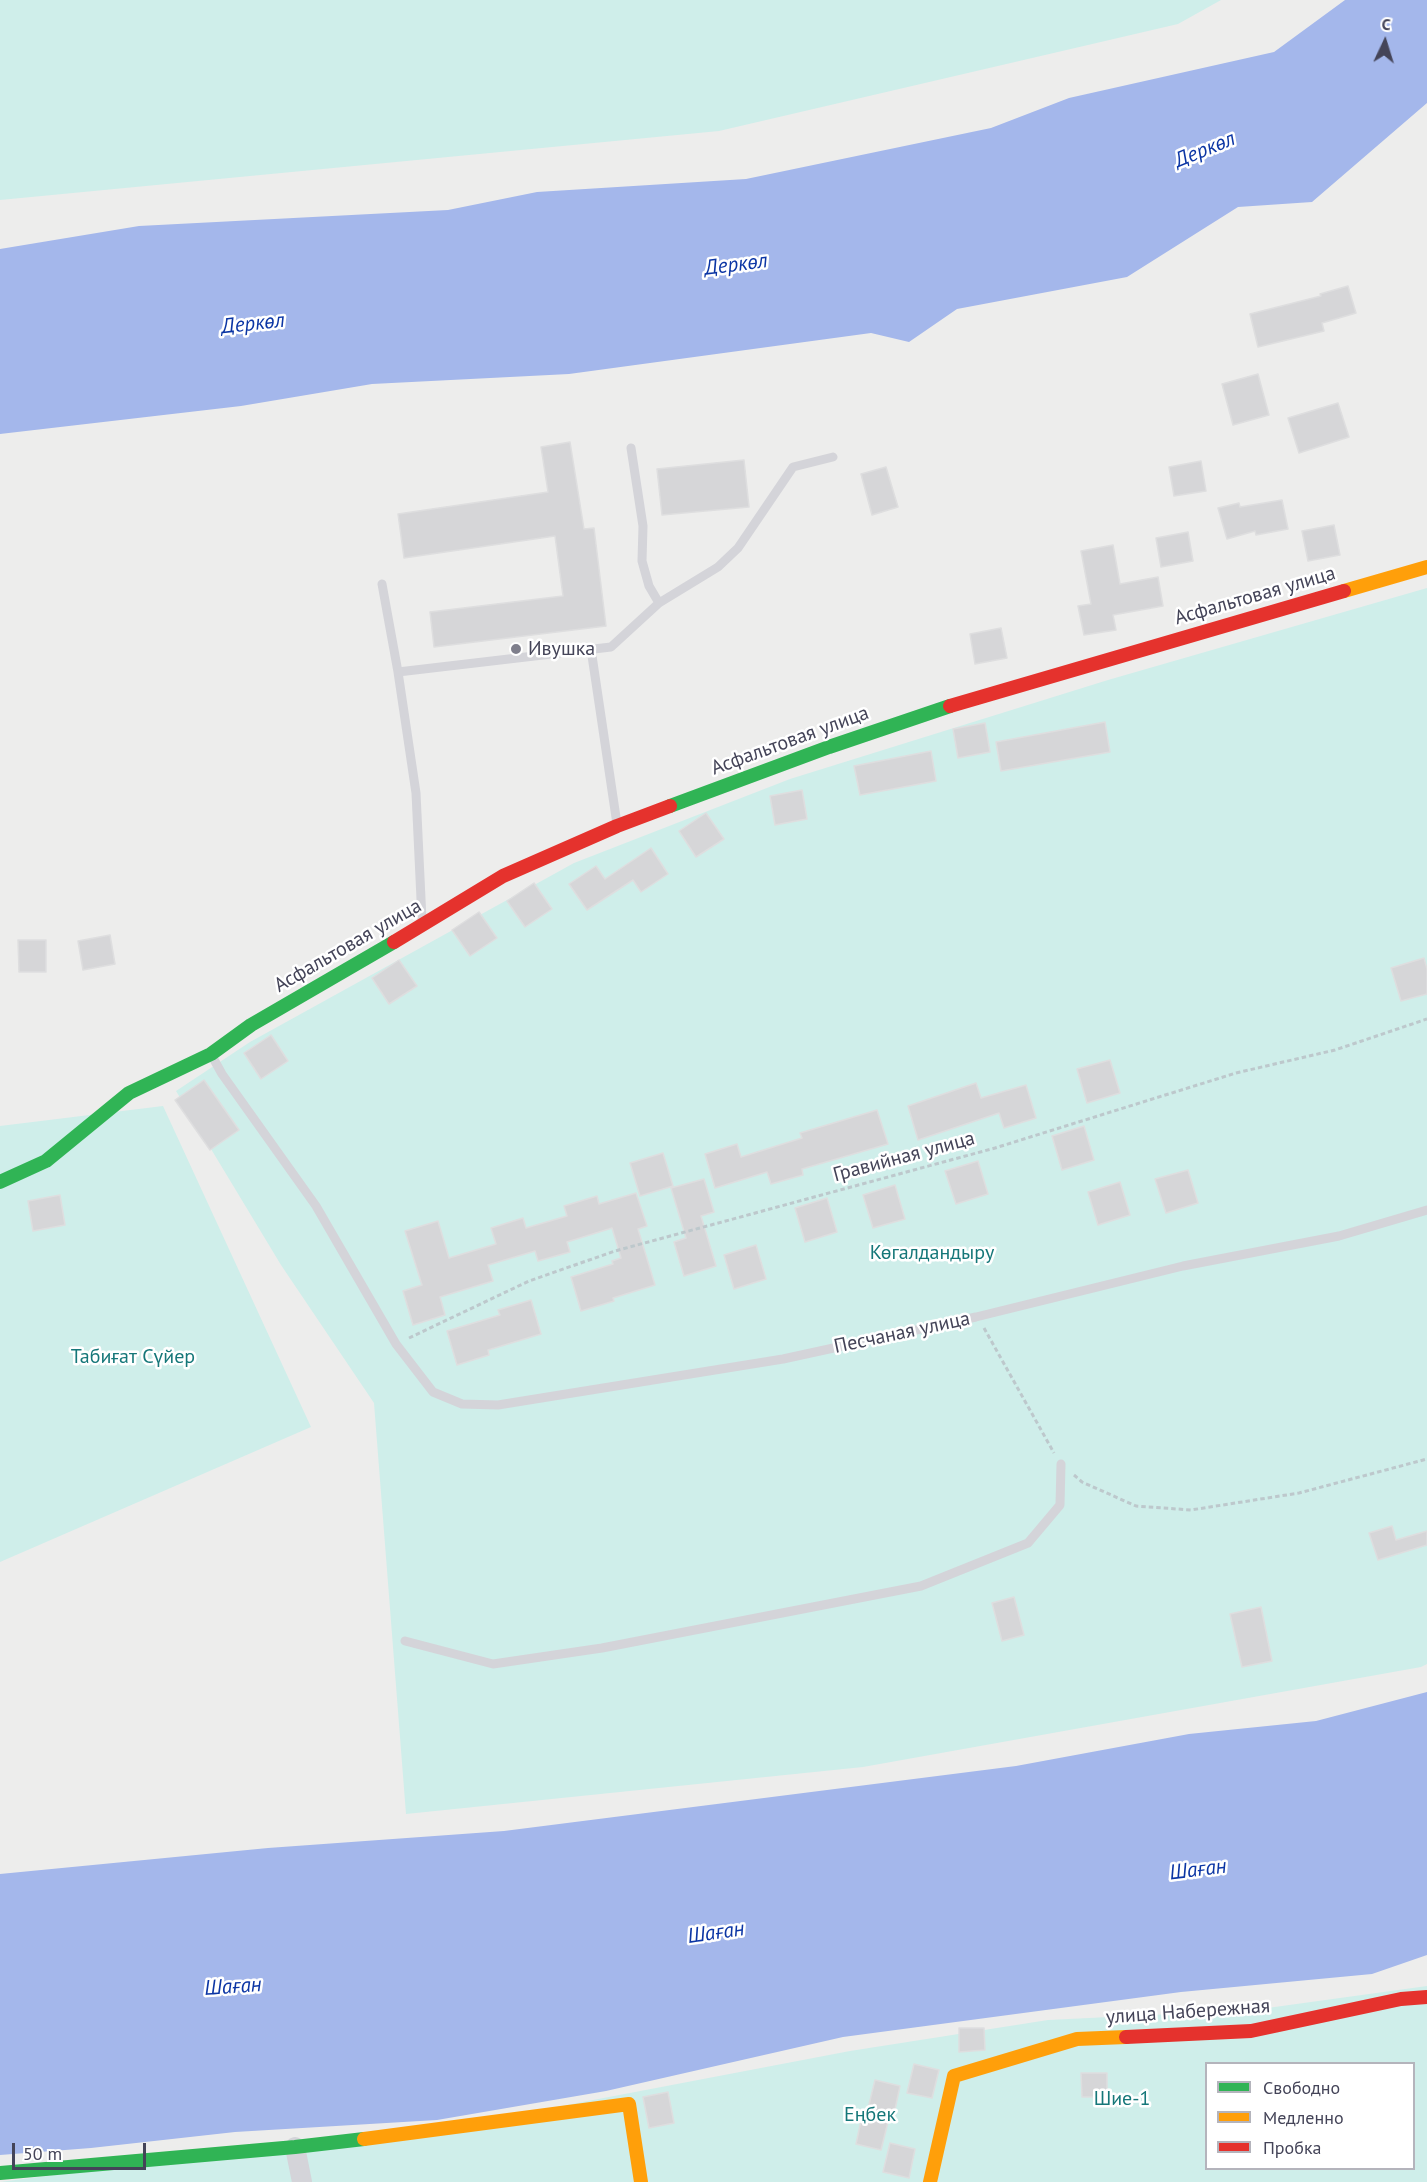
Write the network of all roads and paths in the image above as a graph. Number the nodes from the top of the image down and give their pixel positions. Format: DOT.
graph roads {
  1 [pos="632,448"];
  2 [pos="833,457"];
  3 [pos="1427,567"];
  4 [pos="382,584"];
  5 [pos="659,603"];
  6 [pos="591,649"];
  7 [pos="398,672"];
  8 [pos="617,826"];
  9 [pos="423,926"];
  10 [pos="1427,1019"];
  11 [pos="211,1054"];
  12 [pos="0,1186"];
  13 [pos="1427,1210"];
  14 [pos="976,1317"];
  15 [pos="396,1344"];
  16 [pos="1427,1459"];
  17 [pos="1061,1464"];
  18 [pos="405,1641"];
  19 [pos="1427,1997"];
  20 [pos="295,2147"];
  21 [pos="0,2173"];
  22 [pos="302,2182"];
  23 [pos="641,2182"];
  24 [pos="930,2182"];
  1 -- 5 [label="lane"];
  2 -- 5 [label="lane"];
  3 -- 8 [label="street, Асфальтовая улица"];
  4 -- 7 [label="lane"];
  5 -- 6 [label="lane"];
  6 -- 7 [label="lane"];
  6 -- 8 [label="lane"];
  7 -- 9 [label="lane"];
  8 -- 9 [label="street, Асфальтовая улица"];
  9 -- 11 [label="street, Асфальтовая улица"];
  10 -- 15 [label="path, Гравийная улица"];
  11 -- 12 [label="street, Асфальтовая улица"];
  11 -- 15 [label="lane, Песчаная улица"];
  13 -- 14 [label="lane, Песчаная улица"];
  14 -- 15 [label="lane, Песчаная улица"];
  14 -- 17 [label="path"];
  16 -- 17 [label="path"];
  17 -- 18 [label="lane"];
  19 -- 24 [label="street, улица Набережная"];
  20 -- 21 [label="street"];
  20 -- 22 [label="street"];
  20 -- 23 [label="street"];
}
